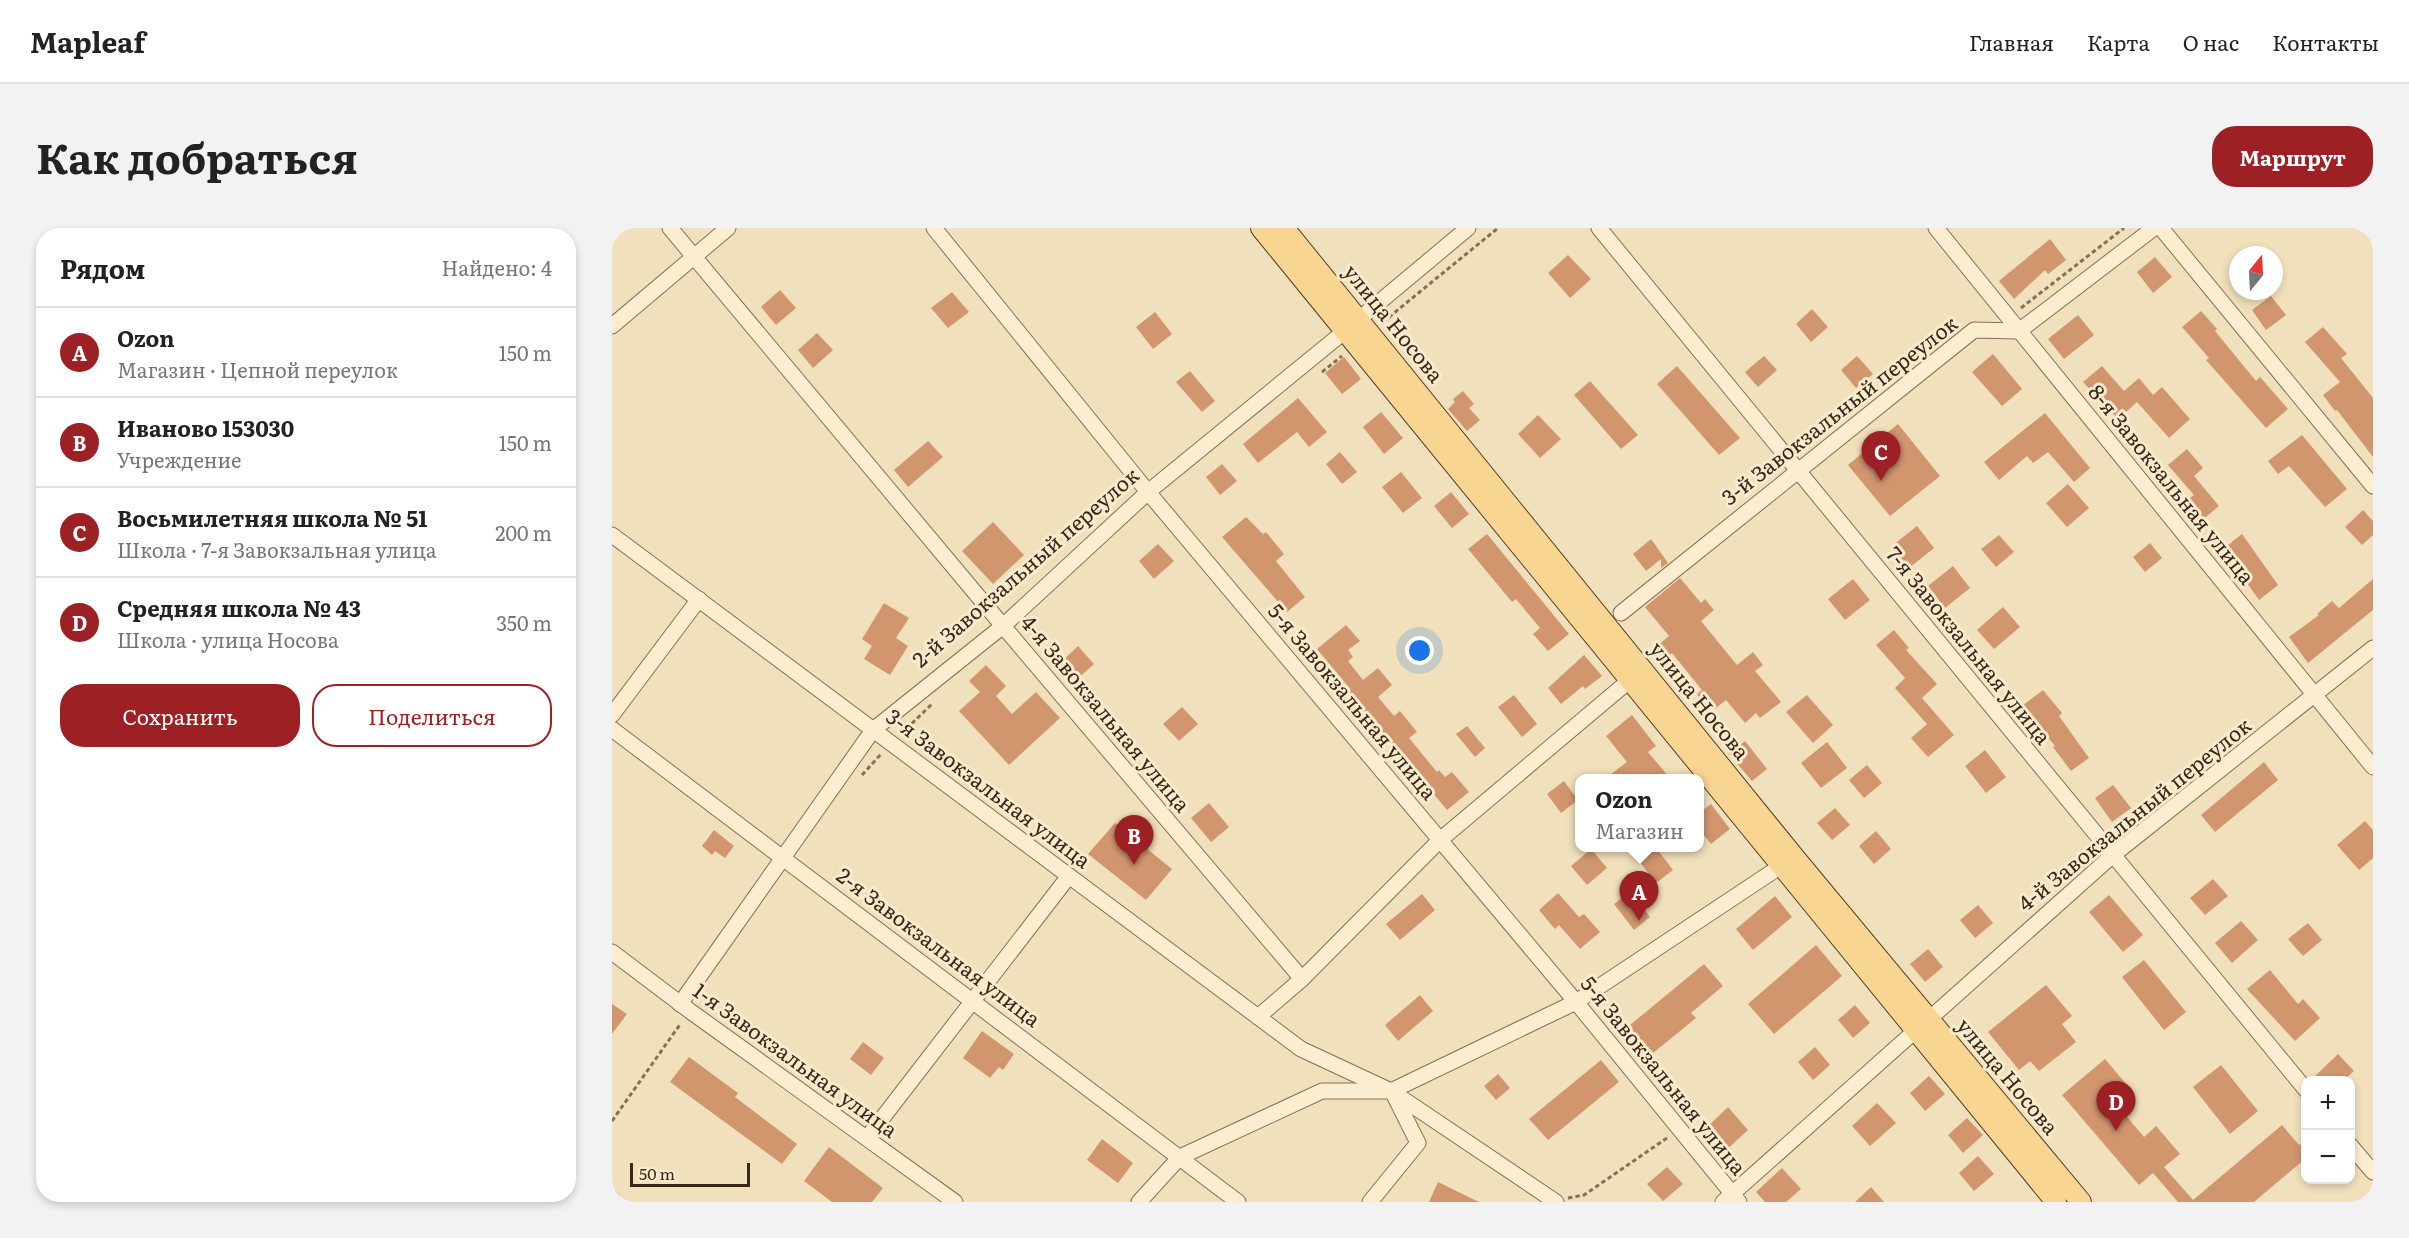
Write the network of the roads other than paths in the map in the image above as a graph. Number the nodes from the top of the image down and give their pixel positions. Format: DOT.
graph roads {
  1 [pos="670,228"];
  2 [pos="728,228"];
  3 [pos="934,228"];
  4 [pos="1261,228"];
  5 [pos="1284,228"];
  6 [pos="1468,228"];
  7 [pos="1599,228"];
  8 [pos="1936,228"];
  9 [pos="2154,228"];
  10 [pos="2161,228"];
  11 [pos="694,256"];
  12 [pos="1352,325"];
  13 [pos="612,326"];
  14 [pos="2019,331"];
  15 [pos="1798,470"];
  16 [pos="2373,486"];
  17 [pos="1149,492"];
  18 [pos="612,534"];
  19 [pos="699,599"];
  20 [pos="1621,613"];
  21 [pos="1003,626"];
  22 [pos="2373,648"];
  23 [pos="1636,675"];
  24 [pos="2315,696"];
  25 [pos="612,715"];
  26 [pos="612,729"];
  27 [pos="873,730"];
  28 [pos="2373,767"];
  29 [pos="1440,840"];
  30 [pos="2113,855"];
  31 [pos="783,858"];
  32 [pos="1788,862"];
  33 [pos="1069,876"];
  34 [pos="612,952"];
  35 [pos="1302,979"];
  36 [pos="972,1000"];
  37 [pos="1576,1002"];
  38 [pos="685,1007"];
  39 [pos="1258,1017"];
  40 [pos="1921,1025"];
  41 [pos="2301,1084"];
  42 [pos="1391,1091"];
  43 [pos="867,1138"];
  44 [pos="2355,1150"];
  45 [pos="1180,1156"];
  46 [pos="2373,1172"];
  47 [pos="1732,1200"];
  48 [pos="1555,1201"];
  49 [pos="956,1202"];
  50 [pos="1139,1202"];
  51 [pos="1238,1202"];
  52 [pos="1370,1202"];
  53 [pos="2056,1202"];
  54 [pos="2081,1202"];
  1 -- 11 [label="street, 4-я Завокзальная улица"];
  2 -- 11 [label="street"];
  3 -- 17 [label="street, 5-я Завокзальная улица"];
  4 -- 12 [label="main road, улица Носова"];
  5 -- 12 [label="main road, улица Носова"];
  6 -- 12 [label="street, 2-й Завокзальный переулок"];
  7 -- 15 [label="street, 7-я Завокзальная улица"];
  8 -- 14 [label="street, 8-я Завокзальная улица"];
  9 -- 14 [label="street"];
  10 -- 16 [label="street"];
  11 -- 13 [label="street"];
  11 -- 21 [label="street, 4-я Завокзальная улица"];
  12 -- 17 [label="street, 2-й Завокзальный переулок"];
  12 -- 23 [label="main road, улица Носова"];
  14 -- 15 [label="street, 3-й Завокзальный переулок"];
  14 -- 24 [label="street, 8-я Завокзальная улица"];
  15 -- 20 [label="street, 3-й Завокзальный переулок"];
  15 -- 30 [label="street, 7-я Завокзальная улица"];
  17 -- 21 [label="street, 2-й Завокзальный переулок"];
  17 -- 29 [label="street, 5-я Завокзальная улица"];
  18 -- 19 [label="street, 3-я Завокзальная улица"];
  19 -- 25 [label="street"];
  19 -- 27 [label="street, 3-я Завокзальная улица"];
  21 -- 27 [label="street, 2-й Завокзальный переулок"];
  21 -- 35 [label="street, 4-я Завокзальная улица"];
  22 -- 24 [label="street, 4-й Завокзальный переулок"];
  23 -- 29 [label="street"];
  23 -- 32 [label="main road, улица Носова"];
  24 -- 28 [label="street, 8-я Завокзальная улица"];
  24 -- 30 [label="street, 4-й Завокзальный переулок"];
  26 -- 31 [label="street, 2-я Завокзальная улица"];
  27 -- 31 [label="street, 2-й Завокзальный переулок"];
  27 -- 33 [label="street, 3-я Завокзальная улица"];
  29 -- 35 [label="street"];
  29 -- 37 [label="street, 5-я Завокзальная улица"];
  30 -- 40 [label="street, 4-й Завокзальный переулок"];
  30 -- 41 [label="street, 7-я Завокзальная улица"];
  31 -- 36 [label="street, 2-я Завокзальная улица"];
  31 -- 38 [label="street, 2-й Завокзальный переулок"];
  32 -- 37 [label="street"];
  32 -- 40 [label="main road, улица Носова"];
  33 -- 36 [label="street"];
  33 -- 39 [label="street, 3-я Завокзальная улица"];
  34 -- 38 [label="street, 1-я Завокзальная улица"];
  35 -- 39 [label="street"];
  36 -- 43 [label="street"];
  36 -- 45 [label="street, 2-я Завокзальная улица"];
  37 -- 42 [label="street"];
  37 -- 47 [label="street, 5-я Завокзальная улица"];
  38 -- 43 [label="street, 1-я Завокзальная улица"];
  39 -- 42 [label="street, 3-я Завокзальная улица"];
  40 -- 47 [label="street, 4-й Завокзальный переулок"];
  40 -- 53 [label="main road, улица Носова"];
  40 -- 54 [label="main road, улица Носова"];
  42 -- 45 [label="street"];
  42 -- 48 [label="street, 3-я Завокзальная улица"];
  42 -- 52 [label="street"];
  43 -- 49 [label="street, 1-я Завокзальная улица"];
  44 -- 46 [label="street"];
  45 -- 50 [label="street"];
  45 -- 51 [label="street, 2-я Завокзальная улица"];
}
